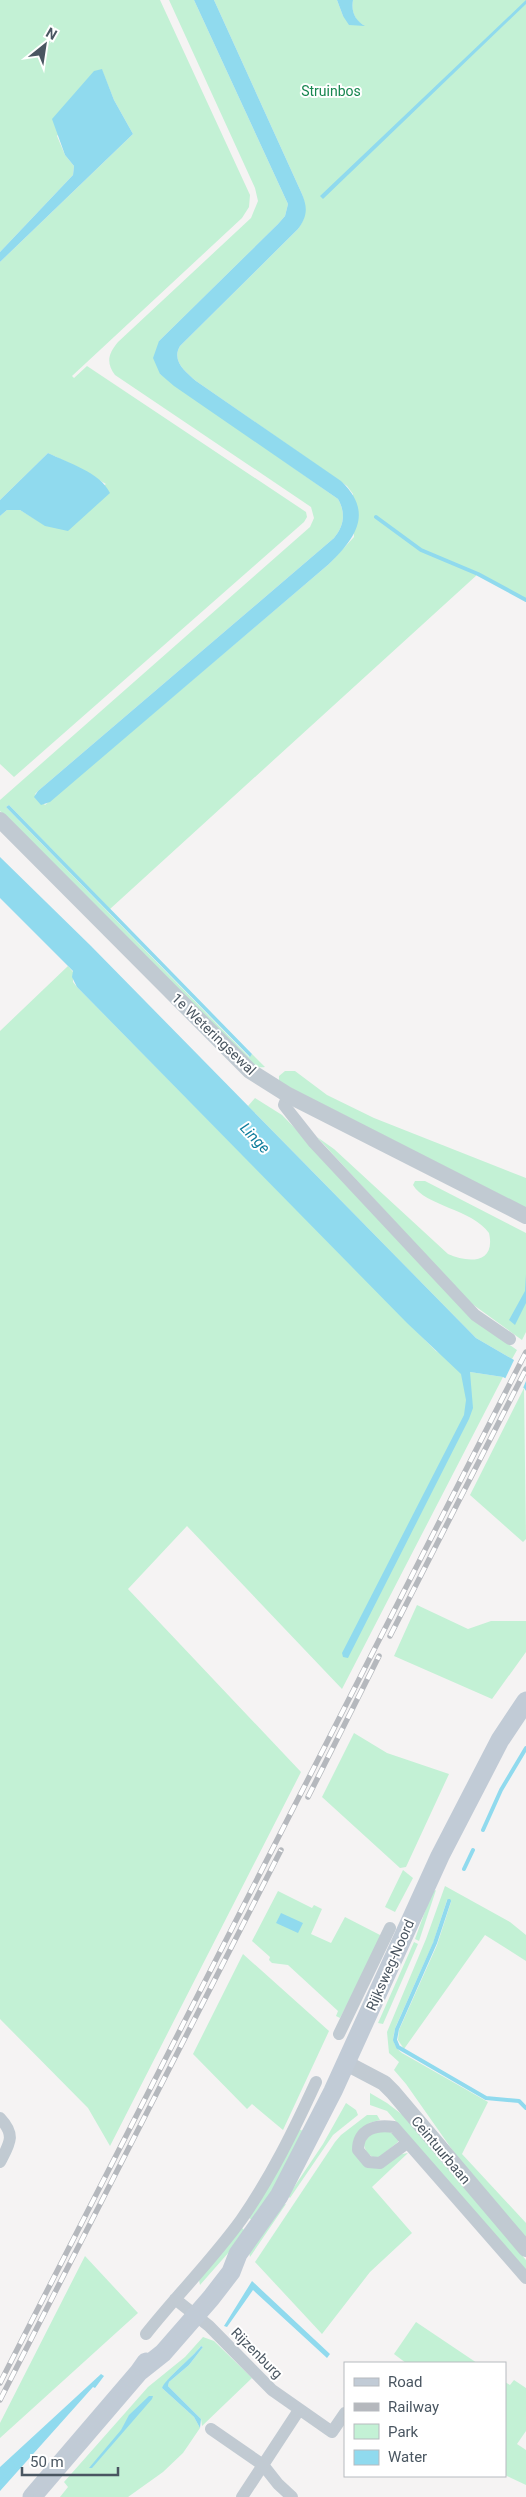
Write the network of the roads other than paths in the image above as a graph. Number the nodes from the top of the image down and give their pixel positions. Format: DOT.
graph roads {
  1 [pos="0,820"];
  2 [pos="288,1095"];
  3 [pos="526,1216"];
  4 [pos="510,1339"];
  5 [pos="526,1701"];
  6 [pos="390,1928"];
  7 [pos="339,2034"];
  8 [pos="346,2063"];
  9 [pos="316,2082"];
  10 [pos="0,2118"];
  11 [pos="406,2143"];
  12 [pos="0,2162"];
  13 [pos="248,2225"];
  14 [pos="526,2249"];
  15 [pos="526,2278"];
  16 [pos="186,2308"];
  17 [pos="146,2334"];
  18 [pos="299,2410"];
  19 [pos="344,2414"];
  20 [pos="211,2429"];
  21 [pos="263,2465"];
  22 [pos="32,2497"];
  23 [pos="242,2497"];
  24 [pos="292,2497"];
  1 -- 2 [label="street, 1e Weteringsewal"];
  2 -- 3 [label="street, 1e Weteringsewal"];
  2 -- 4 [label="street"];
  5 -- 8 [label="main road, Rijksweg-Noord"];
  6 -- 7 [label="street, Rijksweg-Noord"];
  8 -- 13 [label="main road, Rijksweg-Noord"];
  8 -- 14 [label="street, Ceintuurbaan"];
  9 -- 13 [label="street, Rijksweg-Noord"];
  10 -- 12 [label="street"];
  11 -- 15 [label="street"];
  13 -- 16 [label="street, Rijksweg-Noord"];
  13 -- 16 [label="main road, Rijksweg-Noord"];
  16 -- 17 [label="street, Rijksweg-Noord"];
  16 -- 18 [label="street, Rijzenburg"];
  16 -- 22 [label="main road, Rijksweg-Noord"];
  18 -- 19 [label="street, Rijzenburg"];
  18 -- 21 [label="street"];
  20 -- 21 [label="street"];
  21 -- 23 [label="street"];
  21 -- 24 [label="street"];
}
